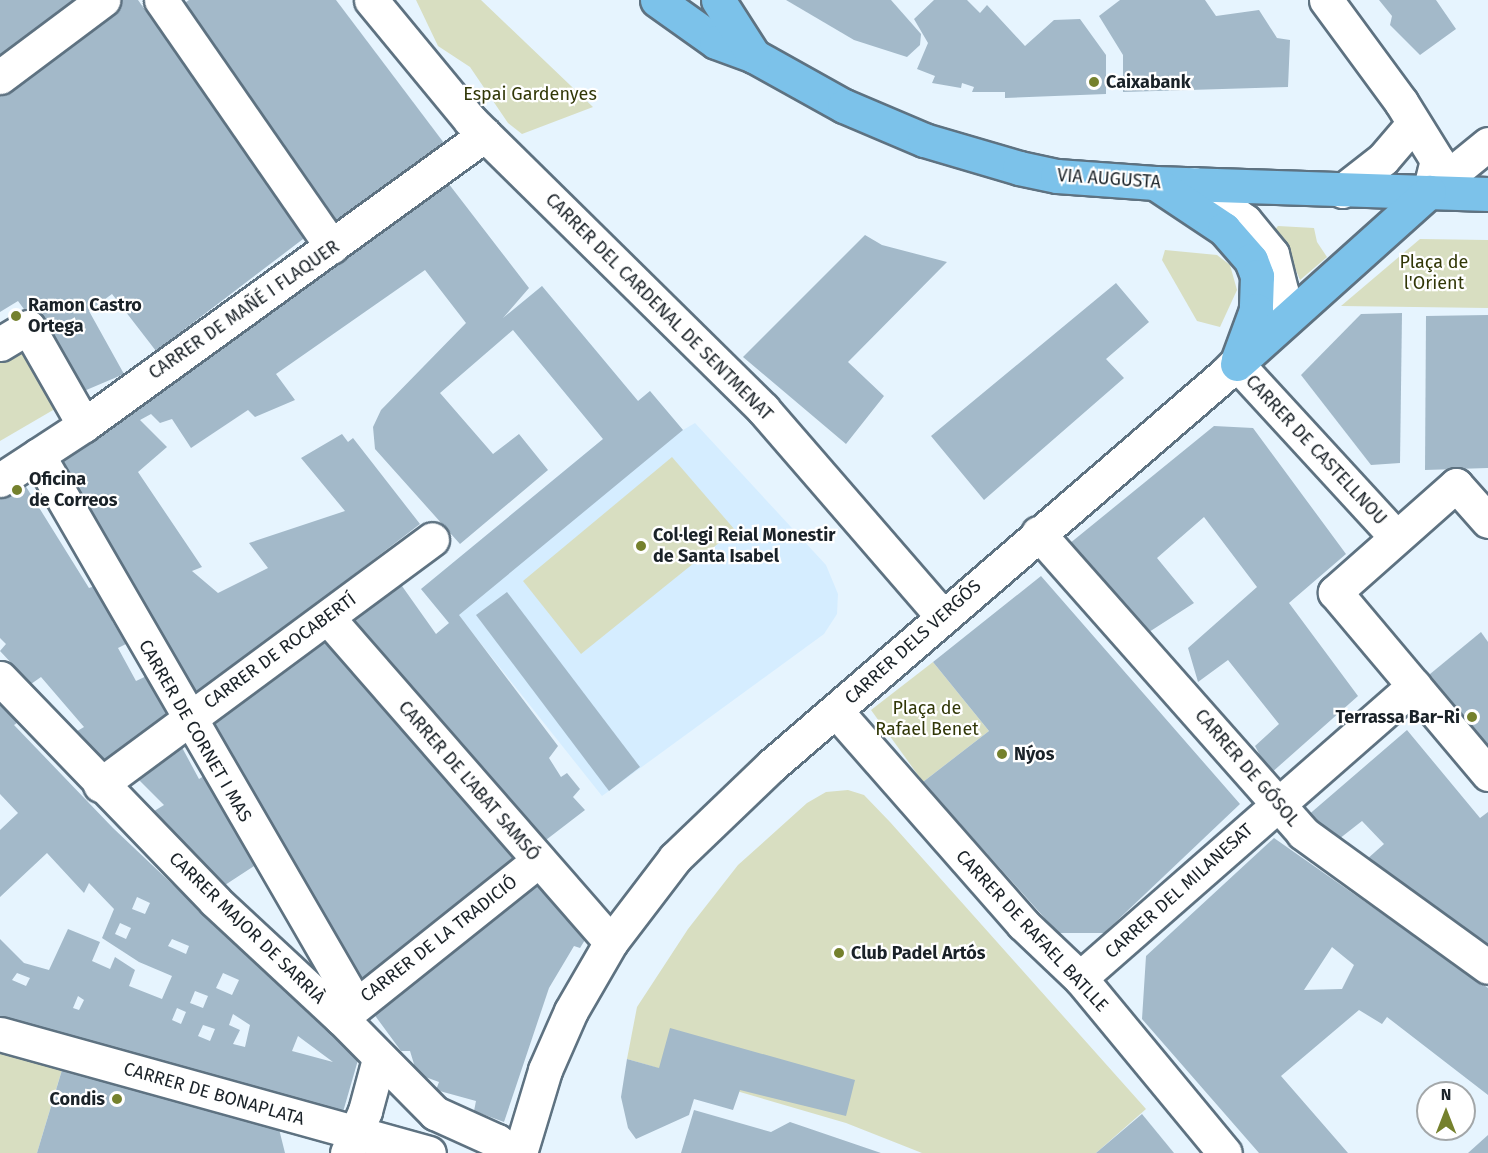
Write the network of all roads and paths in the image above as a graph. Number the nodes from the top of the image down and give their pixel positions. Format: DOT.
graph roads {
  1 [pos="103,0"];
  2 [pos="161,0"];
  3 [pos="371,0"];
  4 [pos="657,0"];
  5 [pos="717,0"];
  6 [pos="1326,0"];
  7 [pos="716,42"];
  8 [pos="754,56"];
  9 [pos="0,76"];
  10 [pos="1413,124"];
  11 [pos="485,135"];
  12 [pos="1488,144"];
  13 [pos="1155,183"];
  14 [pos="1194,184"];
  15 [pos="1342,191"];
  16 [pos="1429,192"];
  17 [pos="1488,194"];
  18 [pos="332,248"];
  19 [pos="0,344"];
  20 [pos="1237,364"];
  21 [pos="84,425"];
  22 [pos="38,455"];
  23 [pos="0,480"];
  24 [pos="1488,521"];
  25 [pos="1038,533"];
  26 [pos="1396,537"];
  27 [pos="432,539"];
  28 [pos="943,617"];
  29 [pos="328,618"];
  30 [pos="0,678"];
  31 [pos="1414,686"];
  32 [pos="836,711"];
  33 [pos="187,717"];
  34 [pos="1488,774"];
  35 [pos="100,785"];
  36 [pos="1278,801"];
  37 [pos="538,861"];
  38 [pos="611,942"];
  39 [pos="1488,967"];
  40 [pos="1080,978"];
  41 [pos="348,1011"];
  42 [pos="0,1034"];
  43 [pos="380,1059"];
  44 [pos="351,1143"];
  45 [pos="429,1153"];
  46 [pos="513,1153"];
  47 [pos="520,1153"];
  48 [pos="1225,1153"];
  1 -- 9 [label="street"];
  2 -- 18 [label="street"];
  3 -- 11 [label="street, CARRER DEL CARDENAL DE SENTMENAT"];
  4 -- 7 [label="main road, VIA AUGUSTA"];
  5 -- 7 [label="street"];
  5 -- 8 [label="main road, VIA AUGUSTA"];
  6 -- 10 [label="street"];
  7 -- 8 [label="main road, VIA AUGUSTA"];
  8 -- 13 [label="main road, VIA AUGUSTA"];
  10 -- 15 [label="street"];
  10 -- 16 [label="street"];
  11 -- 18 [label="street, CARRER DE MAÑÉ I FLAQUER"];
  11 -- 28 [label="street, CARRER DEL CARDENAL DE SENTMENAT"];
  12 -- 16 [label="street"];
  13 -- 14 [label="main road, VIA AUGUSTA"];
  13 -- 20 [label="main road"];
  14 -- 15 [label="main road, VIA AUGUSTA"];
  14 -- 20 [label="street, CARRER DELS VERGÓS"];
  15 -- 16 [label="main road, VIA AUGUSTA"];
  16 -- 17 [label="main road, VIA AUGUSTA"];
  16 -- 20 [label="main road"];
  18 -- 21 [label="street, CARRER DE MAÑÉ I FLAQUER"];
  19 -- 21 [label="street"];
  20 -- 25 [label="street, CARRER DELS VERGÓS"];
  20 -- 26 [label="street, CARRER DE CASTELLNOU"];
  21 -- 22 [label="street, CARRER DE MAÑÉ I FLAQUER"];
  22 -- 23 [label="street, CARRER DE MAÑÉ I FLAQUER"];
  22 -- 33 [label="street, CARRER DE CORNET I MAS"];
  24 -- 26 [label="street"];
  25 -- 28 [label="street, CARRER DELS VERGÓS"];
  25 -- 36 [label="street, CARRER DE GÓSOL"];
  26 -- 31 [label="street"];
  27 -- 29 [label="street, CARRER DE ROCABERTÍ"];
  28 -- 32 [label="street, CARRER DELS VERGÓS"];
  29 -- 33 [label="street, CARRER DE ROCABERTÍ"];
  29 -- 37 [label="street, CARRER DE L'ABAT SAMSÓ"];
  30 -- 35 [label="street, CARRER MAJOR DE SARRIÀ"];
  31 -- 34 [label="street"];
  31 -- 36 [label="street, CARRER DEL MILANESAT"];
  32 -- 38 [label="street, CARRER DELS VERGÓS"];
  32 -- 40 [label="street, CARRER DE RAFAEL BATLLE"];
  33 -- 35 [label="street, CARRER DE ROCABERTÍ"];
  33 -- 41 [label="street, CARRER DE CORNET I MAS"];
  35 -- 41 [label="street, CARRER MAJOR DE SARRIÀ"];
  36 -- 39 [label="street, CARRER DE GÓSOL"];
  36 -- 40 [label="street, CARRER DEL MILANESAT"];
  37 -- 38 [label="street, CARRER DE L'ABAT SAMSÓ"];
  37 -- 41 [label="street, CARRER DE LA TRADICIÓ"];
  38 -- 47 [label="street, CARRER DELS VERGÓS"];
  40 -- 48 [label="street, CARRER DE RAFAEL BATLLE"];
  41 -- 43 [label="street, CARRER MAJOR DE SARRIÀ"];
  42 -- 44 [label="street, CARRER DE BONAPLATA"];
  43 -- 44 [label="street"];
  43 -- 46 [label="street, CARRER MAJOR DE SARRIÀ"];
  44 -- 45 [label="street, CARRER DE BONAPLATA"];
}
